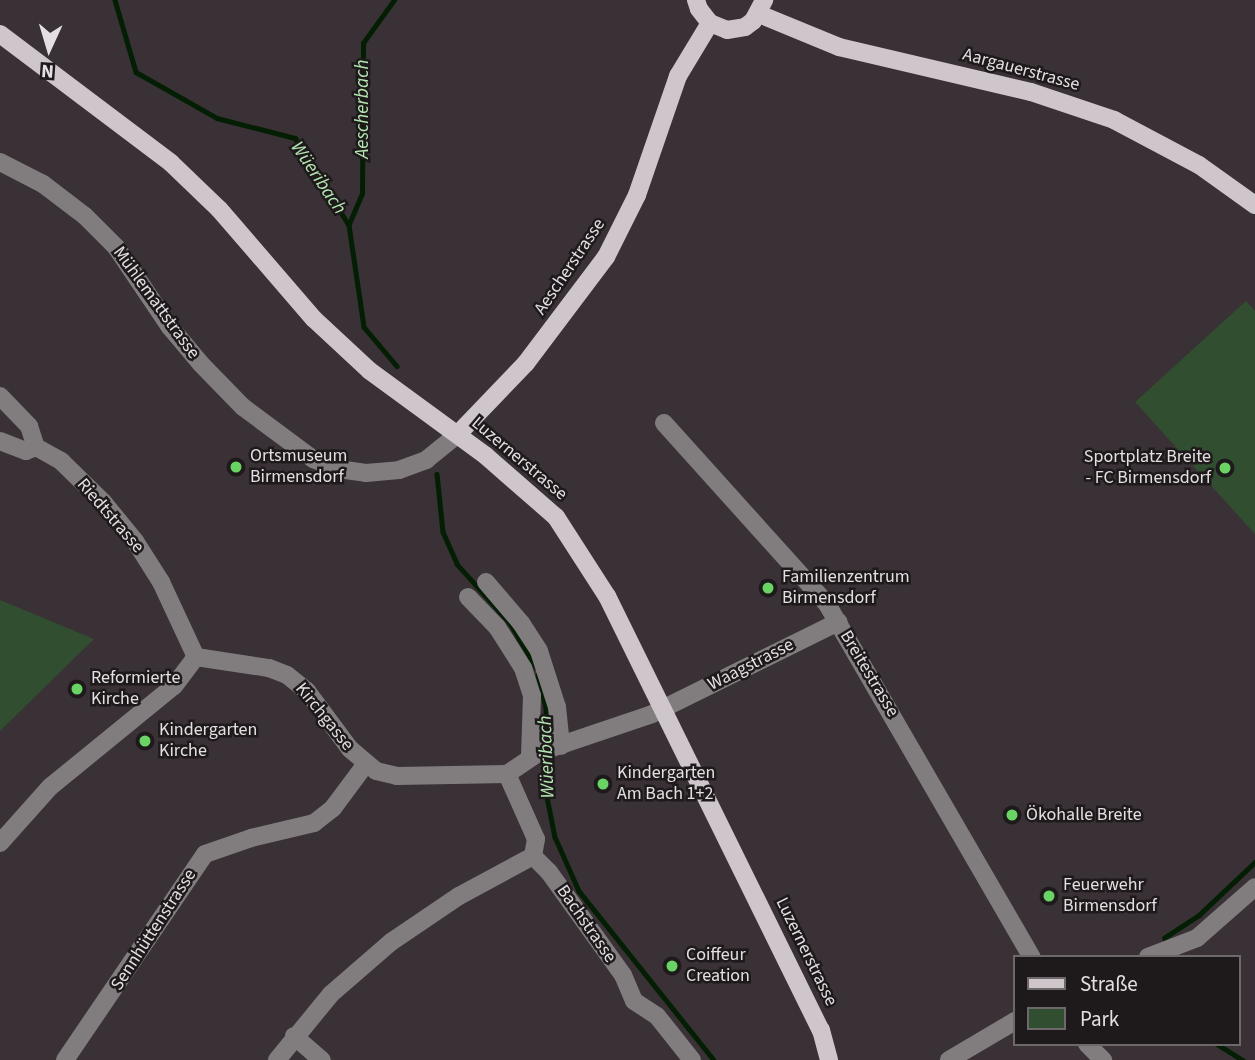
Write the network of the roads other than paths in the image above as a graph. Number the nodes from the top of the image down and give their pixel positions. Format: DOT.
graph roads {
  1 [pos="696,0"];
  2 [pos="762,7"];
  3 [pos="710,23"];
  4 [pos="0,34"];
  5 [pos="0,162"];
  6 [pos="1255,205"];
  7 [pos="0,396"];
  8 [pos="664,423"];
  9 [pos="458,434"];
  10 [pos="0,441"];
  11 [pos="36,447"];
  12 [pos="486,582"];
  13 [pos="468,597"];
  14 [pos="838,622"];
  15 [pos="196,657"];
  16 [pos="663,709"];
  17 [pos="546,751"];
  18 [pos="365,765"];
  19 [pos="506,774"];
  20 [pos="0,843"];
  21 [pos="533,856"];
  22 [pos="1255,887"];
  23 [pos="1031,955"];
  24 [pos="1153,955"];
  25 [pos="1014,1022"];
  26 [pos="294,1036"];
  27 [pos="1089,1046"];
  28 [pos="65,1060"];
  29 [pos="277,1060"];
  30 [pos="322,1060"];
  31 [pos="692,1060"];
  32 [pos="829,1060"];
  33 [pos="949,1060"];
  34 [pos="1103,1060"];
  1 -- 3 [label="main road"];
  2 -- 3 [label="main road"];
  2 -- 6 [label="main road, Aargauerstrasse"];
  3 -- 9 [label="main road, Aescherstrasse"];
  4 -- 9 [label="main road, Luzernerstrasse"];
  5 -- 9 [label="street, Mühlemattstrasse"];
  7 -- 11 [label="street"];
  8 -- 14 [label="street, Breitestrasse"];
  9 -- 16 [label="main road, Luzernerstrasse"];
  10 -- 11 [label="street"];
  11 -- 15 [label="street, Riedtstrasse"];
  12 -- 17 [label="street"];
  13 -- 17 [label="street"];
  14 -- 16 [label="street, Waagstrasse"];
  14 -- 23 [label="street, Breitestrasse"];
  15 -- 18 [label="street, Kirchgasse"];
  15 -- 20 [label="street"];
  16 -- 17 [label="street"];
  16 -- 32 [label="main road, Luzernerstrasse"];
  17 -- 19 [label="street"];
  18 -- 19 [label="street, Kirchgasse"];
  18 -- 28 [label="street, Sennhüttenstrasse"];
  19 -- 21 [label="street"];
  21 -- 26 [label="street"];
  21 -- 31 [label="street, Bachstrasse"];
  22 -- 24 [label="street"];
  25 -- 33 [label="street"];
  26 -- 29 [label="street"];
  26 -- 30 [label="street"];
  27 -- 34 [label="street"];
}
